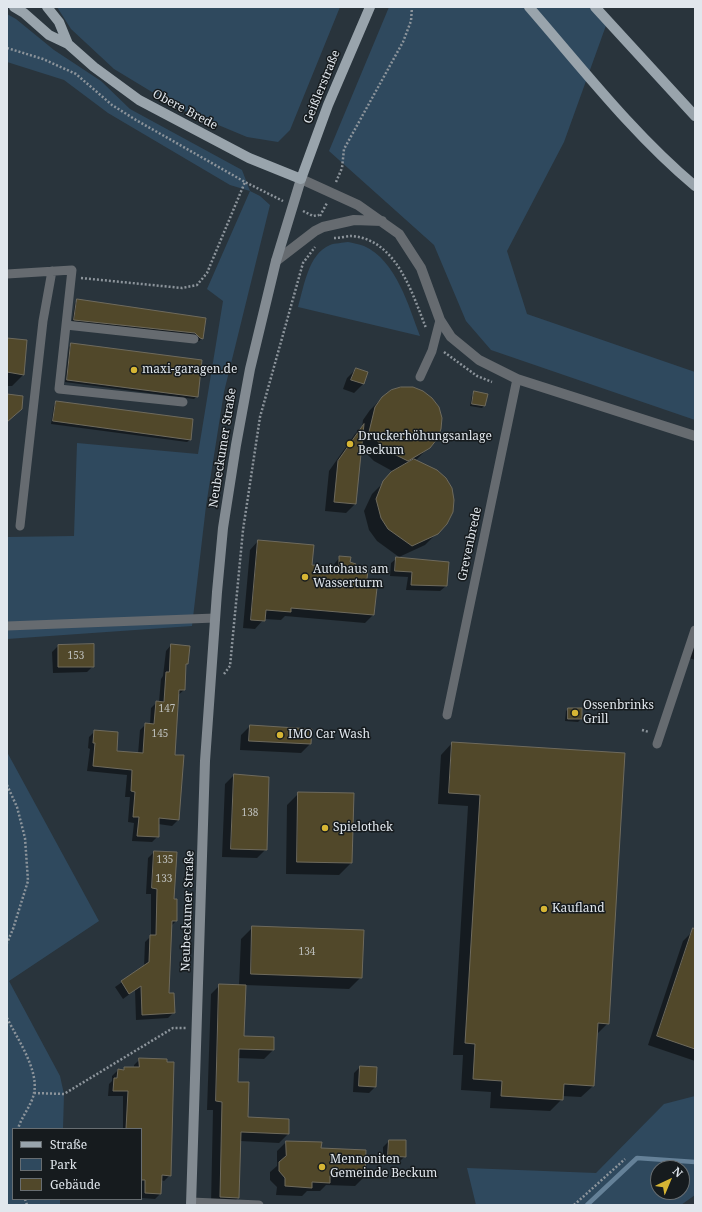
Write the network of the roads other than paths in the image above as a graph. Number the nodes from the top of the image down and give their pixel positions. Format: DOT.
graph roads {
  1 [pos="14,7"];
  2 [pos="47,7"];
  3 [pos="370,7"];
  4 [pos="529,7"];
  5 [pos="595,7"];
  6 [pos="68,44"];
  7 [pos="695,116"];
  8 [pos="301,179"];
  9 [pos="695,186"];
  10 [pos="382,221"];
  11 [pos="276,261"];
  12 [pos="52,271"];
  13 [pos="7,274"];
  14 [pos="440,320"];
  15 [pos="66,325"];
  16 [pos="194,339"];
  17 [pos="420,377"];
  18 [pos="517,379"];
  19 [pos="183,402"];
  20 [pos="695,436"];
  21 [pos="20,526"];
  22 [pos="215,618"];
  23 [pos="7,626"];
  24 [pos="695,630"];
  25 [pos="447,715"];
  26 [pos="657,744"];
  27 [pos="191,1204"];
  28 [pos="259,1205"];
  1 -- 6 [label="main road, Obere Brede"];
  2 -- 6 [label="main road, Obere Brede"];
  3 -- 8 [label="main road, Geißlerstraße"];
  4 -- 9 [label="main road"];
  5 -- 7 [label="main road"];
  6 -- 8 [label="main road, Obere Brede"];
  8 -- 10 [label="street"];
  8 -- 11 [label="main road, Neubeckumer Straße"];
  10 -- 11 [label="street"];
  10 -- 14 [label="street"];
  11 -- 22 [label="main road, Neubeckumer Straße"];
  12 -- 13 [label="lane"];
  12 -- 15 [label="lane"];
  12 -- 21 [label="lane"];
  14 -- 17 [label="lane"];
  14 -- 18 [label="street"];
  15 -- 16 [label="lane"];
  15 -- 19 [label="lane"];
  18 -- 20 [label="street"];
  18 -- 25 [label="lane, Grevenbrede"];
  22 -- 23 [label="lane"];
  22 -- 27 [label="main road, Neubeckumer Straße"];
  24 -- 26 [label="lane"];
  27 -- 28 [label="lane"];
}
